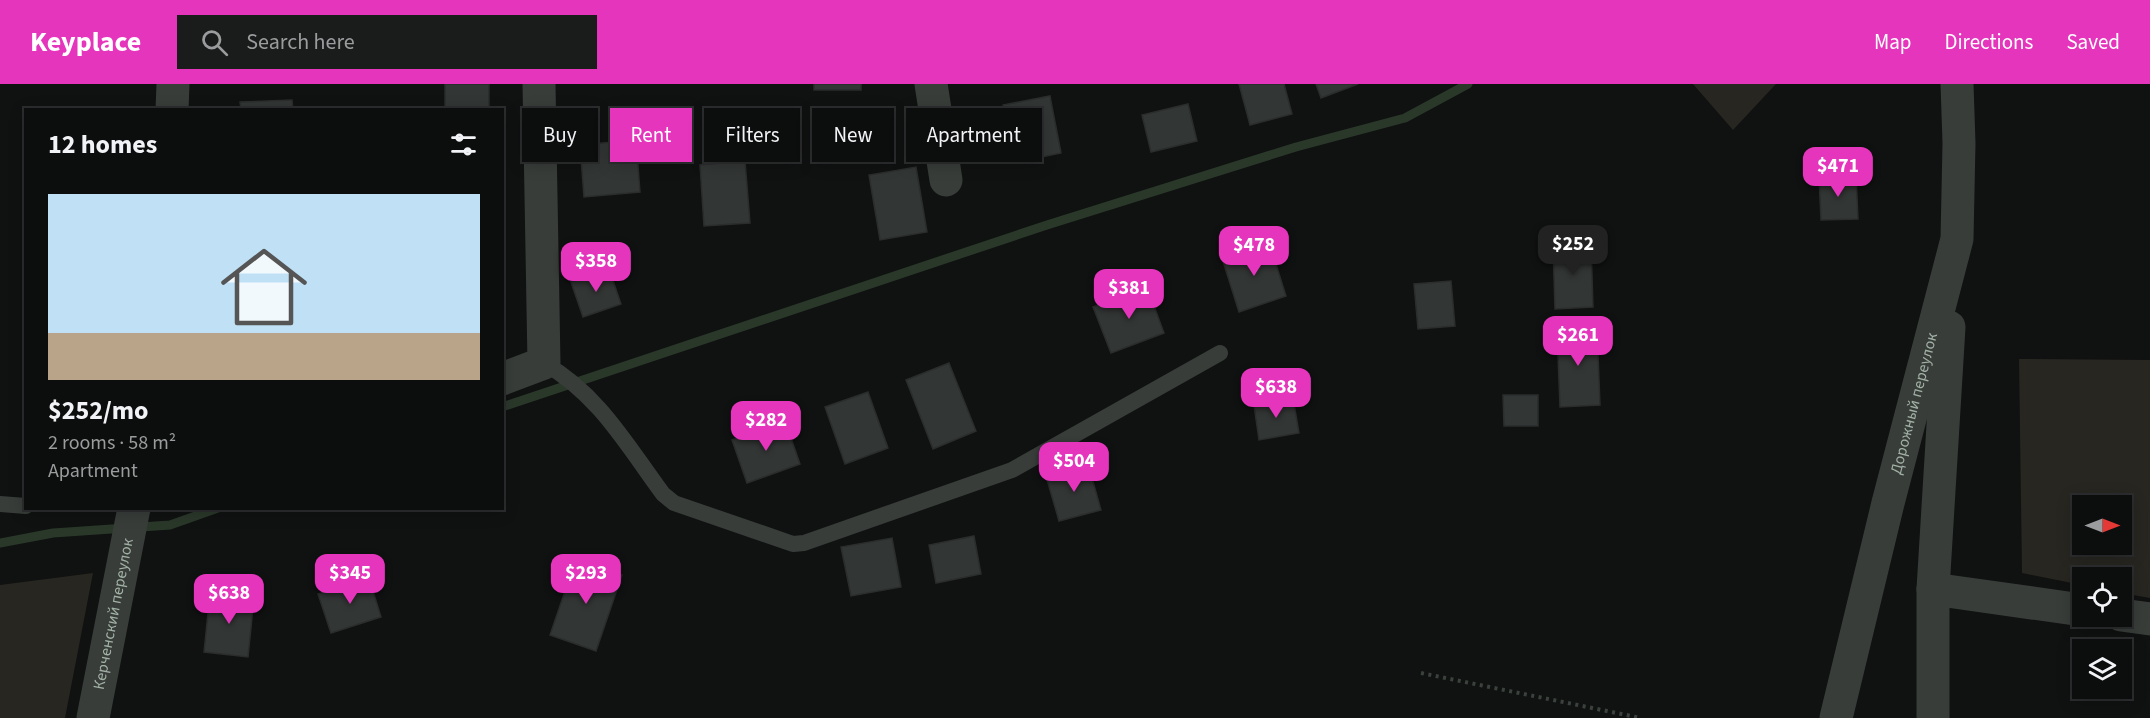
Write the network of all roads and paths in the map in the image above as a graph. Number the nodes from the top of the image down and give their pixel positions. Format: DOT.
graph roads {
  1 [pos="173,84"];
  2 [pos="539,84"];
  3 [pos="931,84"];
  4 [pos="1958,84"];
  5 [pos="172,108"];
  6 [pos="946,180"];
  7 [pos="1957,239"];
  8 [pos="1220,353"];
  9 [pos="555,370"];
  10 [pos="504,380"];
  11 [pos="0,504"];
  12 [pos="24,506"];
  13 [pos="134,510"];
  14 [pos="1933,590"];
  15 [pos="2072,609"];
  16 [pos="2132,617"];
  17 [pos="2150,619"];
  18 [pos="1421,673"];
  19 [pos="93,718"];
  20 [pos="1641,718"];
  21 [pos="1836,718"];
  22 [pos="1933,718"];
  1 -- 5 [label="street"];
  2 -- 9 [label="street"];
  3 -- 6 [label="street"];
  4 -- 7 [label="street, Дорожный переулок"];
  7 -- 14 [label="street"];
  7 -- 21 [label="street, Дорожный переулок"];
  8 -- 9 [label="lane"];
  9 -- 10 [label="street"];
  11 -- 12 [label="lane"];
  13 -- 19 [label="street, Керченский переулок"];
  14 -- 15 [label="street"];
  14 -- 22 [label="street"];
  16 -- 17 [label="street"];
  18 -- 20 [label="path"];
}
